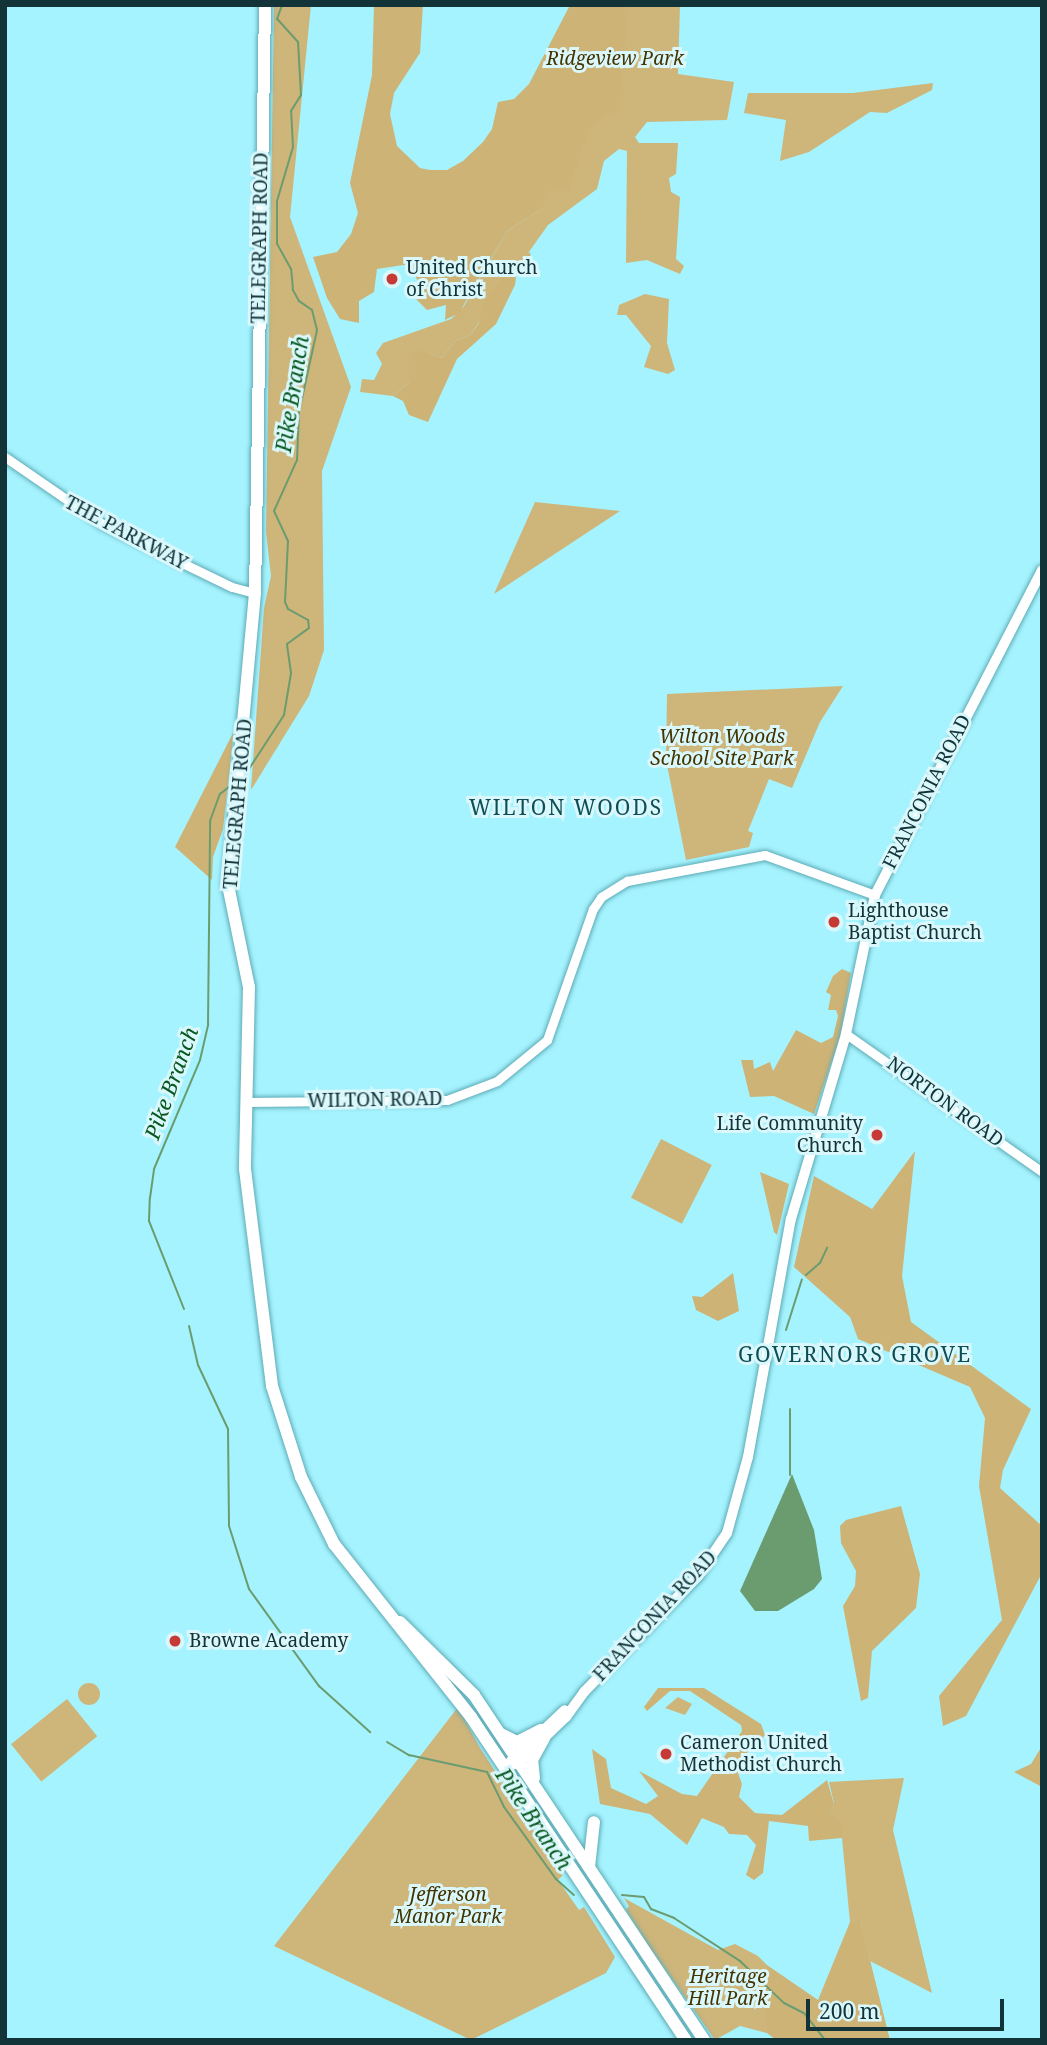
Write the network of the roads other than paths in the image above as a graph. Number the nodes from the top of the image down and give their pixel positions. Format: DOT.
graph roads {
  1 [pos="265,5"];
  2 [pos="5,457"];
  3 [pos="1042,570"];
  4 [pos="255,593"];
  5 [pos="875,895"];
  6 [pos="846,1034"];
  7 [pos="246,1102"];
  8 [pos="1042,1172"];
  9 [pos="386,1611"];
  10 [pos="501,1734"];
  11 [pos="542,1734"];
  12 [pos="517,1759"];
  13 [pos="506,1768"];
  14 [pos="548,1807"];
  15 [pos="567,1834"];
  16 [pos="589,1867"];
  17 [pos="685,2040"];
  18 [pos="704,2040"];
  1 -- 4 [label="main road, TELEGRAPH ROAD"];
  2 -- 4 [label="street, THE PARKWAY"];
  3 -- 5 [label="main road, FRANCONIA ROAD"];
  4 -- 7 [label="main road, TELEGRAPH ROAD"];
  5 -- 6 [label="main road, FRANCONIA ROAD"];
  5 -- 7 [label="street, WILTON ROAD"];
  6 -- 8 [label="street, NORTON ROAD"];
  6 -- 11 [label="main road, FRANCONIA ROAD"];
  7 -- 9 [label="main road, TELEGRAPH ROAD"];
  9 -- 10 [label="main road, TELEGRAPH ROAD"];
  9 -- 13 [label="main road, TELEGRAPH ROAD"];
  10 -- 11 [label="main road"];
  10 -- 12 [label="main road, TELEGRAPH ROAD"];
  11 -- 12 [label="main road, FRANCONIA ROAD"];
  11 -- 14 [label="main road"];
  12 -- 13 [label="main road, FRANCONIA ROAD"];
  12 -- 14 [label="main road, TELEGRAPH ROAD"];
  13 -- 17 [label="main road, TELEGRAPH ROAD"];
  14 -- 15 [label="main road, TELEGRAPH ROAD"];
  15 -- 16 [label="main road, TELEGRAPH ROAD"];
  15 -- 16 [label="main road"];
  16 -- 18 [label="main road, TELEGRAPH ROAD"];
}
